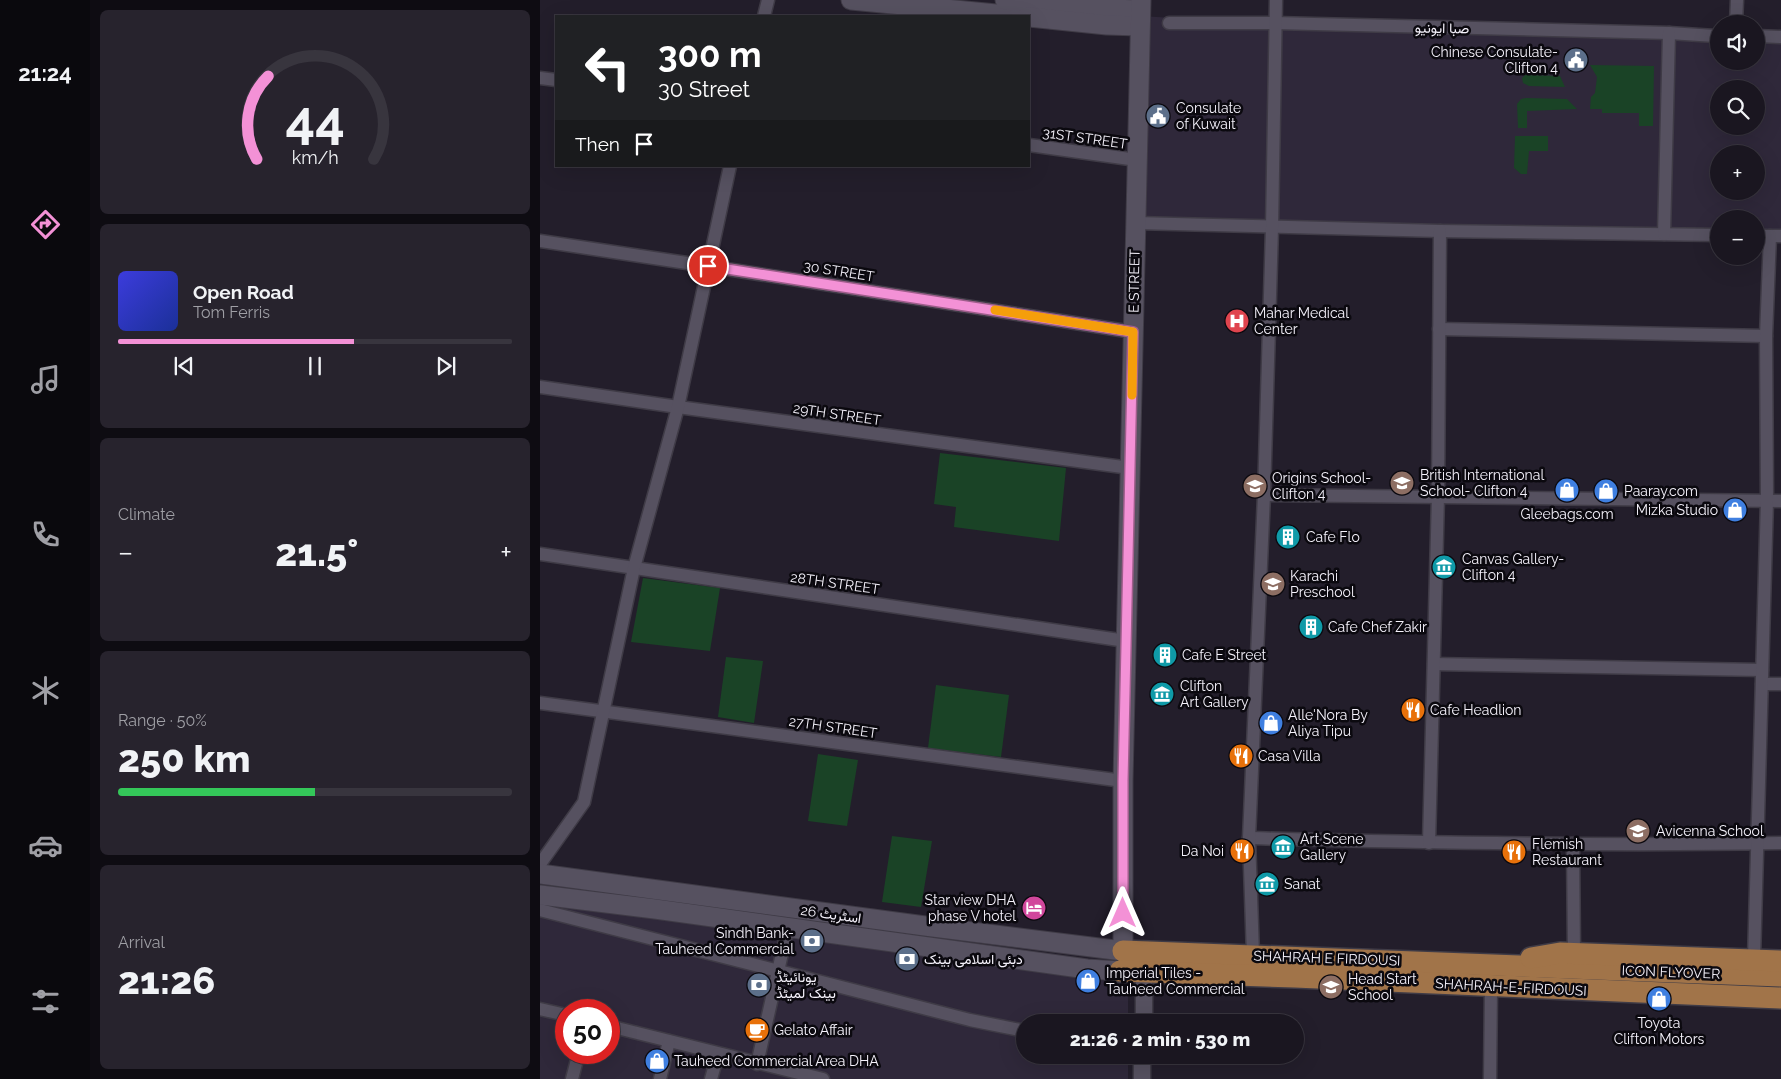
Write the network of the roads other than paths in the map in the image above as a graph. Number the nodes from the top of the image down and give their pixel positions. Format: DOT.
graph roads {
  1 [pos="768,0"];
  2 [pos="851,0"];
  3 [pos="1005,0"];
  4 [pos="1276,0"];
  5 [pos="1737,0"];
  6 [pos="1140,12"];
  7 [pos="764,15"];
  8 [pos="1008,15"];
  9 [pos="1736,15"];
  10 [pos="1030,17"];
  11 [pos="1169,23"];
  12 [pos="1275,24"];
  13 [pos="1669,33"];
  14 [pos="1710,36"];
  15 [pos="1765,36"];
  16 [pos="1781,37"];
  17 [pos="540,78"];
  18 [pos="555,80"];
  19 [pos="1030,145"];
  20 [pos="1137,160"];
  21 [pos="730,167"];
  22 [pos="1136,223"];
  23 [pos="1272,228"];
  24 [pos="1440,231"];
  25 [pos="1664,234"];
  26 [pos="1710,235"];
  27 [pos="1775,236"];
  28 [pos="540,241"];
  29 [pos="708,266"];
  30 [pos="1439,329"];
  31 [pos="1133,332"];
  32 [pos="1766,336"];
  33 [pos="540,386"];
  34 [pos="678,408"];
  35 [pos="1130,468"];
  36 [pos="1264,495"];
  37 [pos="1438,496"];
  38 [pos="1767,500"];
  39 [pos="1781,501"];
  40 [pos="540,554"];
  41 [pos="634,568"];
  42 [pos="1126,641"];
  43 [pos="1434,664"];
  44 [pos="1762,670"];
  45 [pos="1762,684"];
  46 [pos="1781,684"];
  47 [pos="540,703"];
  48 [pos="602,711"];
  49 [pos="1123,781"];
  50 [pos="1249,838"];
  51 [pos="1429,843"];
  52 [pos="1758,843"];
  53 [pos="1781,843"];
  54 [pos="1573,844"];
  55 [pos="540,864"];
  56 [pos="540,874"];
  57 [pos="540,895"];
  58 [pos="540,910"];
  59 [pos="788,927"];
  60 [pos="1253,955"];
  61 [pos="1754,959"];
  62 [pos="1122,961"];
  63 [pos="1567,961"];
  64 [pos="1781,961"];
  65 [pos="778,970"];
  66 [pos="1144,972"];
  67 [pos="1781,976"];
  68 [pos="1492,986"];
  69 [pos="1781,998"];
  70 [pos="540,1009"];
  71 [pos="555,1012"];
  72 [pos="1144,1014"];
  73 [pos="620,1029"];
  74 [pos="1016,1029"];
  75 [pos="670,1041"];
  76 [pos="718,1054"];
  77 [pos="576,1064"];
  78 [pos="757,1064"];
  79 [pos="1141,1064"];
  80 [pos="572,1079"];
  81 [pos="660,1079"];
  82 [pos="712,1079"];
  83 [pos="823,1079"];
  84 [pos="1142,1079"];
  85 [pos="1490,1079"];
  1 -- 7 [label="street"];
  2 -- 8 [label="main road"];
  3 -- 6 [label="main road"];
  4 -- 12 [label="street"];
  5 -- 9 [label="street"];
  6 -- 10 [label="main road"];
  6 -- 20 [label="main road, E STREET"];
  11 -- 12 [label="street, صبا ایونیو"];
  12 -- 13 [label="street, صبا ایونیو"];
  12 -- 23 [label="street"];
  13 -- 14 [label="street, صبا ایونیو"];
  13 -- 25 [label="street"];
  15 -- 16 [label="street"];
  17 -- 18 [label="street"];
  19 -- 20 [label="street, 31ST STREET"];
  20 -- 22 [label="main road, E STREET"];
  21 -- 29 [label="street"];
  22 -- 23 [label="street"];
  22 -- 31 [label="main road, E STREET"];
  23 -- 24 [label="street"];
  23 -- 36 [label="street"];
  24 -- 25 [label="street"];
  24 -- 30 [label="street"];
  25 -- 26 [label="street"];
  27 -- 32 [label="street"];
  28 -- 29 [label="street, 30 STREET"];
  29 -- 31 [label="street, 30 STREET"];
  29 -- 34 [label="street"];
  30 -- 32 [label="street"];
  30 -- 37 [label="street"];
  31 -- 35 [label="main road, E STREET"];
  32 -- 38 [label="street"];
  33 -- 34 [label="street, 29TH STREET"];
  34 -- 35 [label="street, 29TH STREET"];
  34 -- 41 [label="street"];
  35 -- 42 [label="main road, E STREET"];
  36 -- 37 [label="street"];
  36 -- 50 [label="street"];
  37 -- 38 [label="street"];
  37 -- 43 [label="street"];
  38 -- 39 [label="street"];
  38 -- 44 [label="street"];
  40 -- 41 [label="street, 28TH STREET"];
  41 -- 42 [label="street, 28TH STREET"];
  41 -- 48 [label="street"];
  42 -- 49 [label="main road, E STREET"];
  43 -- 44 [label="street"];
  43 -- 51 [label="street"];
  44 -- 45 [label="street"];
  45 -- 46 [label="street"];
  45 -- 52 [label="street"];
  47 -- 48 [label="street, 27TH STREET"];
  48 -- 49 [label="street, 27TH STREET"];
  48 -- 55 [label="street"];
  49 -- 62 [label="main road, E STREET"];
  50 -- 51 [label="street"];
  50 -- 60 [label="street"];
  51 -- 54 [label="street"];
  52 -- 53 [label="street"];
  52 -- 54 [label="street"];
  52 -- 61 [label="street"];
  54 -- 63 [label="street"];
  56 -- 62 [label="main road, اسٹریٹ 26"];
  57 -- 59 [label="main road, اسٹریٹ 26"];
  58 -- 65 [label="street"];
  59 -- 62 [label="main road, اسٹریٹ 26"];
  59 -- 65 [label="street"];
  60 -- 62 [label="main road, SHAHRAH E FIRDOUSI"];
  60 -- 63 [label="main road, SHAHRAH E FIRDOUSI"];
  61 -- 63 [label="main road"];
  61 -- 64 [label="main road"];
  62 -- 66 [label="main road, SHAHRAH-E-FIRDOUSI"];
  63 -- 67 [label="main road, ICON FLYOVER"];
  65 -- 74 [label="street"];
  65 -- 78 [label="street"];
  66 -- 68 [label="main road, SHAHRAH-E-FIRDOUSI"];
  66 -- 72 [label="street"];
  68 -- 69 [label="main road, SHAHRAH-E-FIRDOUSI"];
  68 -- 85 [label="street"];
  70 -- 71 [label="street"];
  73 -- 75 [label="street"];
  75 -- 76 [label="street"];
  75 -- 81 [label="street"];
  76 -- 78 [label="street"];
  76 -- 82 [label="street"];
  77 -- 80 [label="street"];
  78 -- 83 [label="street"];
  79 -- 84 [label="street"];
}
